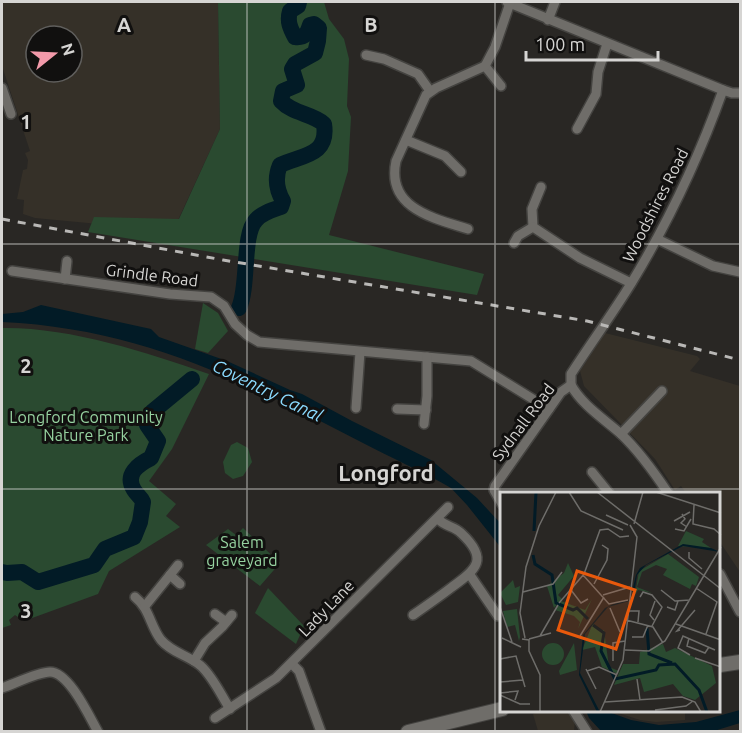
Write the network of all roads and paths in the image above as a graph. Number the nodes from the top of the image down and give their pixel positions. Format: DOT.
graph roads {
  1 [pos="509,2"];
  2 [pos="555,2"];
  3 [pos="548,20"];
  4 [pos="607,44"];
  5 [pos="366,55"];
  6 [pos="485,66"];
  7 [pos="501,86"];
  8 [pos="2,88"];
  9 [pos="723,90"];
  10 [pos="430,91"];
  11 [pos="741,93"];
  12 [pos="11,114"];
  13 [pos="577,129"];
  14 [pos="406,140"];
  15 [pos="462,172"];
  16 [pos="541,187"];
  17 [pos="533,227"];
  18 [pos="468,229"];
  19 [pos="657,239"];
  20 [pos="514,243"];
  21 [pos="67,261"];
  22 [pos="12,271"];
  23 [pos="741,272"];
  24 [pos="65,279"];
  25 [pos="631,283"];
  26 [pos="602,327"];
  27 [pos="360,352"];
  28 [pos="427,357"];
  29 [pos="571,385"];
  30 [pos="662,391"];
  31 [pos="356,408"];
  32 [pos="397,409"];
  33 [pos="549,409"];
  34 [pos="426,410"];
  35 [pos="424,424"];
  36 [pos="621,434"];
  37 [pos="592,472"];
  38 [pos="607,490"];
  39 [pos="667,492"];
  40 [pos="500,500"];
  41 [pos="448,507"];
  42 [pos="438,519"];
  43 [pos="178,565"];
  44 [pos="170,575"];
  45 [pos="470,575"];
  46 [pos="721,576"];
  47 [pos="180,584"];
  48 [pos="135,597"];
  49 [pos="145,606"];
  50 [pos="741,612"];
  51 [pos="215,614"];
  52 [pos="413,615"];
  53 [pos="498,615"];
  54 [pos="194,661"];
  55 [pos="741,662"];
  56 [pos="292,664"];
  57 [pos="721,665"];
  58 [pos="2,688"];
  59 [pos="230,709"];
  60 [pos="500,709"];
  61 [pos="574,712"];
  62 [pos="215,718"];
  63 [pos="99,732"];
  64 [pos="321,732"];
  65 [pos="408,732"];
  66 [pos="587,732"];
  1 -- 3 [label="street"];
  1 -- 6 [label="street"];
  2 -- 3 [label="street"];
  3 -- 4 [label="street"];
  4 -- 9 [label="street"];
  4 -- 13 [label="street"];
  5 -- 10 [label="street"];
  6 -- 7 [label="street"];
  6 -- 10 [label="street"];
  8 -- 12 [label="street"];
  9 -- 11 [label="street"];
  9 -- 19 [label="street, Woodshires Road"];
  10 -- 14 [label="street"];
  14 -- 15 [label="street"];
  14 -- 18 [label="street"];
  16 -- 17 [label="street"];
  17 -- 20 [label="street"];
  17 -- 25 [label="street"];
  19 -- 23 [label="street"];
  19 -- 25 [label="street, Woodshires Road"];
  21 -- 24 [label="street"];
  22 -- 24 [label="street, Grindle Road"];
  24 -- 27 [label="street, Grindle Road"];
  25 -- 26 [label="street, Woodshires Road"];
  26 -- 29 [label="street, Sydnall Road"];
  27 -- 28 [label="street, Grindle Road"];
  27 -- 31 [label="street"];
  28 -- 33 [label="street, Grindle Road"];
  28 -- 34 [label="street"];
  29 -- 33 [label="street, Sydnall Road"];
  29 -- 36 [label="street"];
  30 -- 36 [label="street"];
  32 -- 34 [label="street"];
  33 -- 40 [label="street, Sydnall Road"];
  34 -- 35 [label="street"];
  36 -- 39 [label="street"];
  37 -- 38 [label="street"];
  41 -- 42 [label="street, Lady Lane"];
  42 -- 45 [label="street"];
  42 -- 56 [label="street, Lady Lane"];
  43 -- 44 [label="street"];
  44 -- 47 [label="street"];
  44 -- 49 [label="street"];
  45 -- 52 [label="street"];
  45 -- 53 [label="street"];
  46 -- 50 [label="street"];
  48 -- 49 [label="street"];
  49 -- 54 [label="street"];
  51 -- 54 [label="street"];
  54 -- 59 [label="street"];
  55 -- 57 [label="main road"];
  56 -- 59 [label="street, Lady Lane"];
  56 -- 64 [label="street"];
  58 -- 63 [label="street"];
  59 -- 62 [label="street, Lady Lane"];
  60 -- 65 [label="main road"];
  61 -- 66 [label="street"];
}
